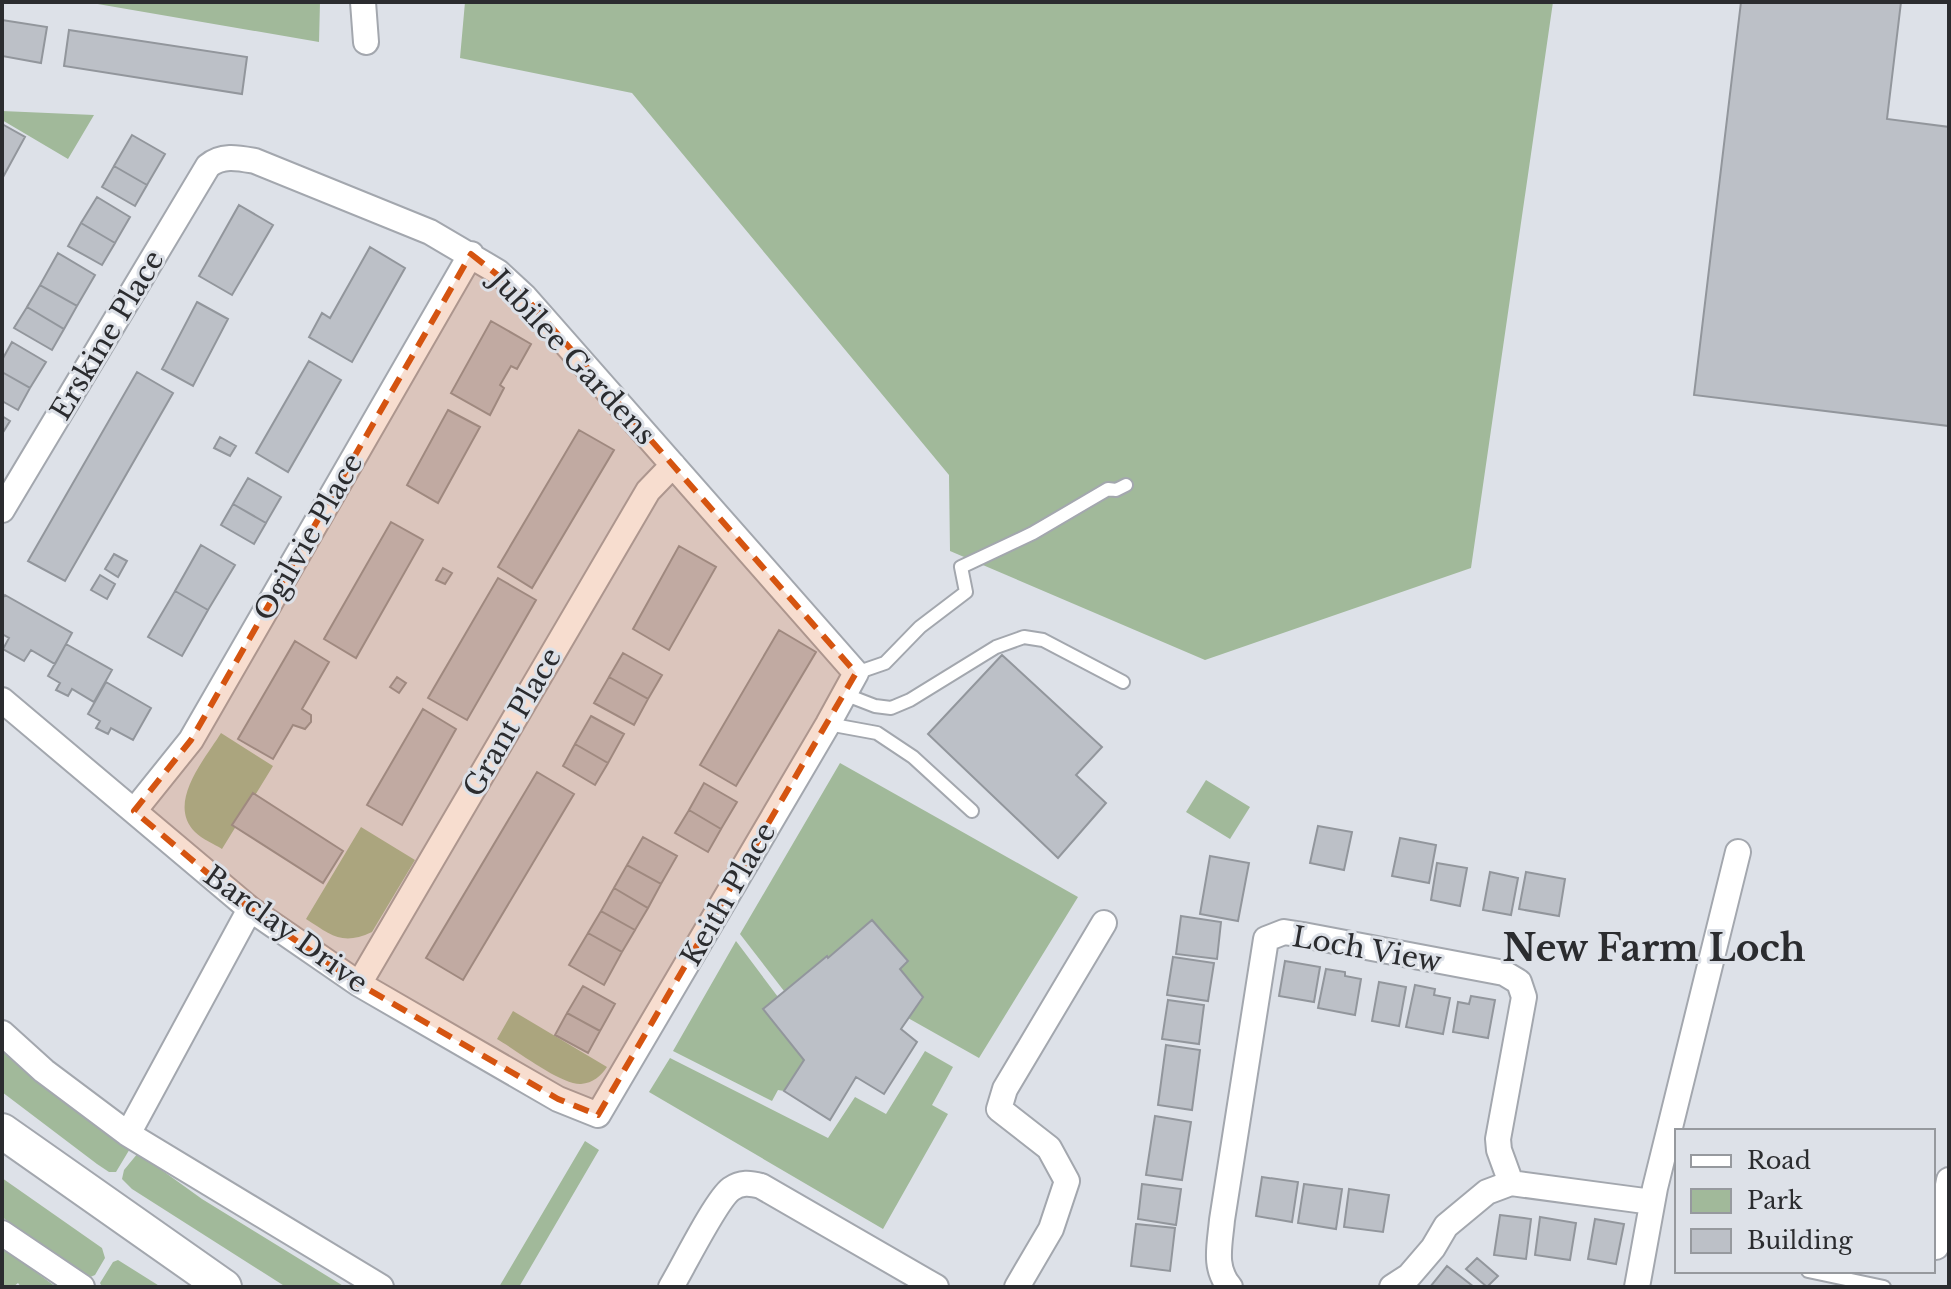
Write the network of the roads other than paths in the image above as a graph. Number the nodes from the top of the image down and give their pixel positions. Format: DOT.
graph roads {
  1 [pos="363,2"];
  2 [pos="366,42"];
  3 [pos="214,161"];
  4 [pos="471,254"];
  5 [pos="673,465"];
  6 [pos="1126,485"];
  7 [pos="2,510"];
  8 [pos="856,673"];
  9 [pos="1123,682"];
  10 [pos="844,694"];
  11 [pos="2,700"];
  12 [pos="828,724"];
  13 [pos="134,811"];
  14 [pos="972,811"];
  15 [pos="1738,852"];
  16 [pos="250,909"];
  17 [pos="1104,923"];
  18 [pos="359,984"];
  19 [pos="2,1033"];
  20 [pos="598,1115"];
  21 [pos="1676,1129"];
  22 [pos="2,1131"];
  23 [pos="1675,1132"];
  24 [pos="128,1134"];
  25 [pos="1949,1180"];
  26 [pos="1511,1183"];
  27 [pos="1661,1194"];
  28 [pos="2,1233"];
  29 [pos="1939,1248"];
  30 [pos="1818,1273"];
  31 [pos="82,1287"];
  32 [pos="224,1287"];
  33 [pos="381,1287"];
  34 [pos="671,1287"];
  35 [pos="936,1287"];
  36 [pos="1017,1287"];
  37 [pos="1230,1287"];
  38 [pos="1392,1287"];
  39 [pos="1637,1287"];
  40 [pos="1884,1287"];
  1 -- 2 [label="street"];
  3 -- 4 [label="street, Jubilee Gardens"];
  3 -- 7 [label="street, Erskine Place"];
  4 -- 5 [label="street, Jubilee Gardens"];
  4 -- 13 [label="street, Ogilvie Place"];
  5 -- 8 [label="street, Jubilee Gardens"];
  5 -- 18 [label="street, Grant Place"];
  6 -- 8 [label="lane"];
  8 -- 10 [label="street, Keith Place"];
  9 -- 10 [label="lane"];
  10 -- 12 [label="street, Keith Place"];
  11 -- 13 [label="street, Barclay Drive"];
  12 -- 14 [label="lane"];
  12 -- 20 [label="street, Keith Place"];
  13 -- 16 [label="street, Barclay Drive"];
  15 -- 21 [label="street"];
  16 -- 18 [label="street, Barclay Drive"];
  16 -- 24 [label="street"];
  17 -- 36 [label="street"];
  18 -- 20 [label="street, Barclay Drive"];
  19 -- 24 [label="street"];
  22 -- 32 [label="main road"];
  23 -- 27 [label="street"];
  24 -- 33 [label="street"];
  25 -- 29 [label="street"];
  26 -- 27 [label="street"];
  26 -- 37 [label="street, Loch View"];
  26 -- 38 [label="street"];
  27 -- 39 [label="street"];
  28 -- 31 [label="street"];
  30 -- 40 [label="lane"];
  34 -- 35 [label="street"];
}
